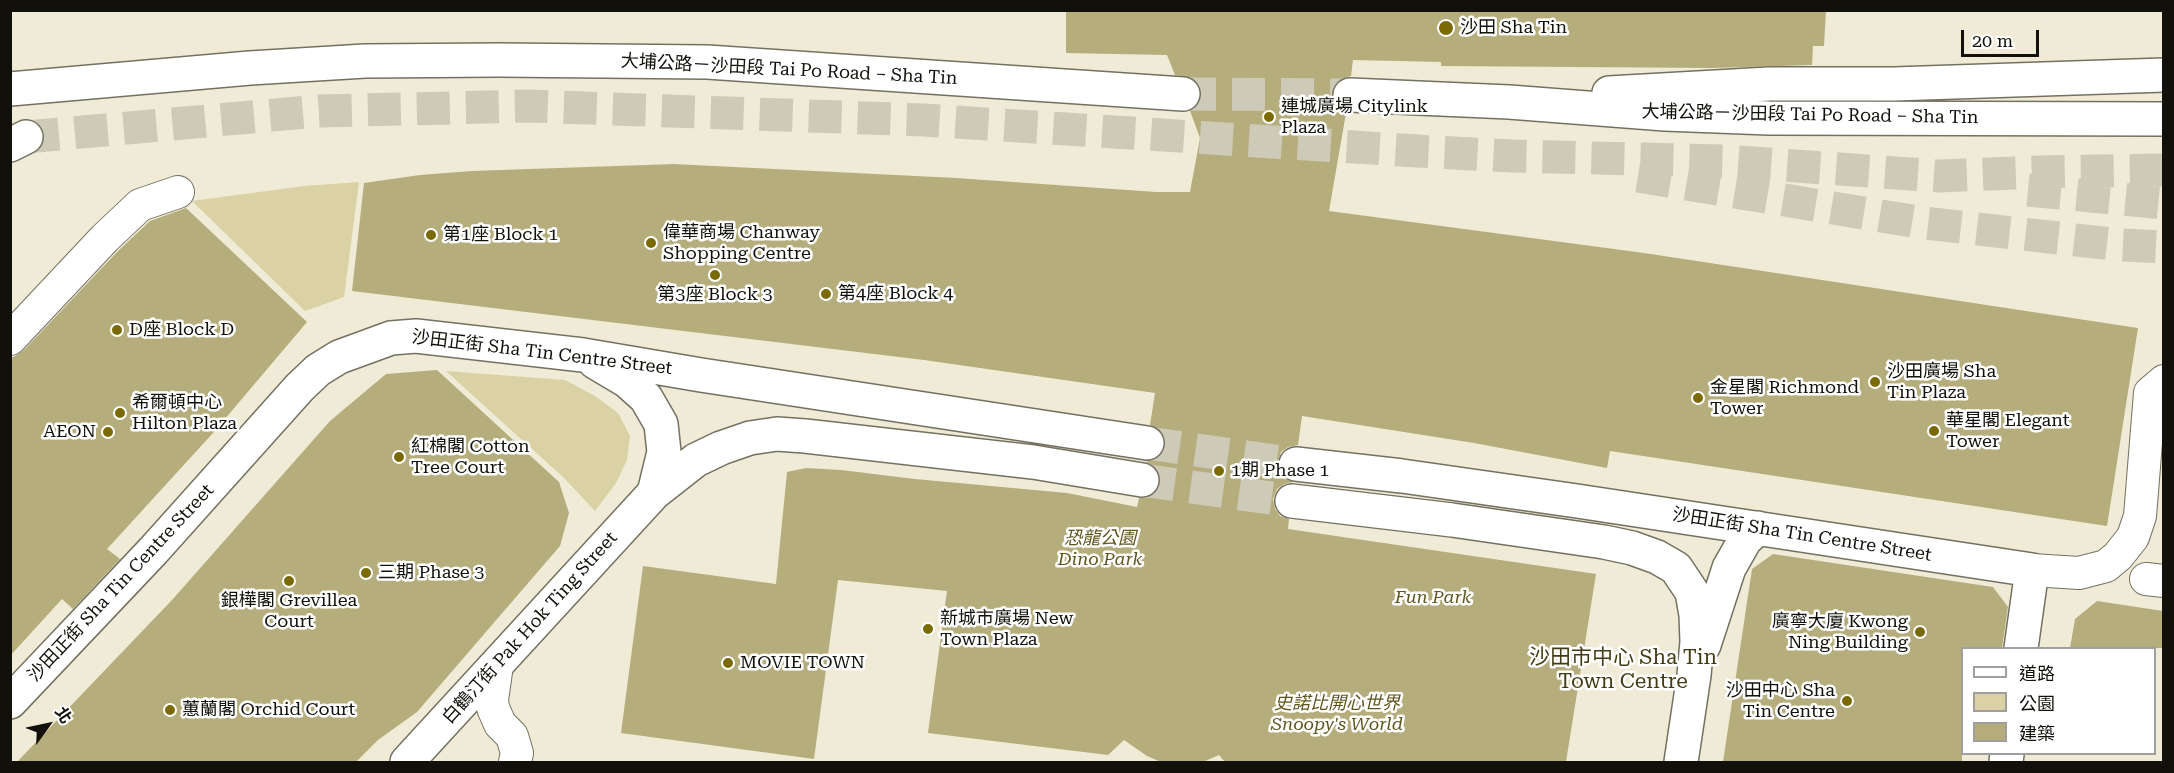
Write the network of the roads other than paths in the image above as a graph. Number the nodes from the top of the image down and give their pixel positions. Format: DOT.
graph roads {
  1 [pos="2163,75"];
  2 [pos="10,89"];
  3 [pos="1183,94"];
  4 [pos="1350,95"];
  5 [pos="1509,102"];
  6 [pos="2163,119"];
  7 [pos="178,192"];
  8 [pos="10,339"];
  9 [pos="583,355"];
  10 [pos="2163,381"];
  11 [pos="1147,443"];
  12 [pos="1296,464"];
  13 [pos="1142,480"];
  14 [pos="654,493"];
  15 [pos="1292,501"];
  16 [pos="1758,528"];
  17 [pos="2032,570"];
  18 [pos="2021,647"];
  19 [pos="497,665"];
  20 [pos="1694,675"];
  21 [pos="10,702"];
  22 [pos="407,762"];
  23 [pos="515,762"];
  24 [pos="1681,762"];
  1 -- 5 [label="main road"];
  2 -- 3 [label="main road, 大埔公路－沙田段 Tai Po Road – Sha Tin"];
  4 -- 5 [label="main road, 大埔公路－沙田段 Tai Po Road – Sha Tin"];
  5 -- 6 [label="main road, 大埔公路－沙田段 Tai Po Road – Sha Tin"];
  7 -- 8 [label="street"];
  9 -- 11 [label="main road, 沙田正街 Sha Tin Centre Street"];
  9 -- 14 [label="main road"];
  9 -- 21 [label="main road, 沙田正街 Sha Tin Centre Street"];
  10 -- 17 [label="street, 沙田正街 Sha Tin Centre Street"];
  12 -- 16 [label="main road, 沙田正街 Sha Tin Centre Street"];
  13 -- 14 [label="main road"];
  14 -- 19 [label="main road, 白鶴汀街 Pak Hok Ting Street"];
  15 -- 20 [label="main road"];
  16 -- 17 [label="main road, 沙田正街 Sha Tin Centre Street"];
  16 -- 20 [label="main road"];
  17 -- 18 [label="main road"];
  19 -- 22 [label="main road, 白鶴汀街 Pak Hok Ting Street"];
  19 -- 23 [label="street"];
  20 -- 24 [label="main road"];
}
